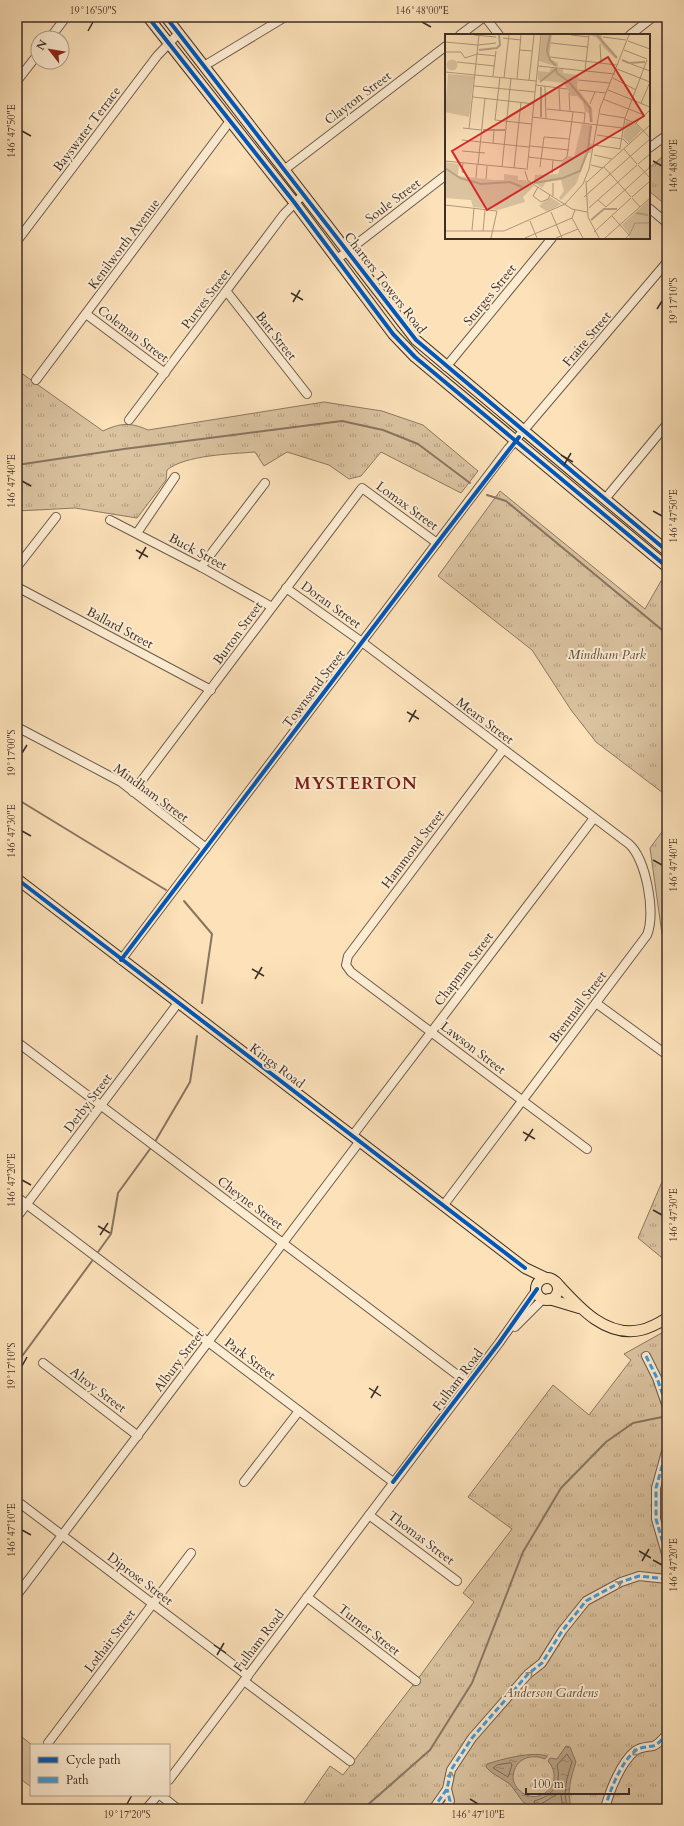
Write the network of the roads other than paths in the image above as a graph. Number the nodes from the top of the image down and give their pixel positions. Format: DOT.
graph roads {
  1 [pos="66,17"];
  2 [pos="148,17"];
  3 [pos="166,17"];
  4 [pos="285,17"];
  5 [pos="484,17"];
  6 [pos="653,17"];
  7 [pos="56,30"];
  8 [pos="179,33"];
  9 [pos="461,34"];
  10 [pos="498,34"];
  11 [pos="631,34"];
  12 [pos="168,44"];
  13 [pos="445,47"];
  14 [pos="30,64"];
  15 [pos="204,66"];
  16 [pos="17,81"];
  17 [pos="230,121"];
  18 [pos="667,135"];
  19 [pos="650,147"];
  20 [pos="284,170"];
  21 [pos="445,176"];
  22 [pos="303,195"];
  23 [pos="294,202"];
  24 [pos="650,209"];
  25 [pos="667,222"];
  26 [pos="551,239"];
  27 [pos="17,241"];
  28 [pos="347,251"];
  29 [pos="336,260"];
  30 [pos="667,262"];
  31 [pos="227,292"];
  32 [pos="86,314"];
  33 [pos="446,367"];
  34 [pos="165,373"];
  35 [pos="36,380"];
  36 [pos="307,394"];
  37 [pos="129,420"];
  38 [pos="667,424"];
  39 [pos="525,432"];
  40 [pos="515,441"];
  41 [pos="175,477"];
  42 [pos="265,483"];
  43 [pos="362,488"];
  44 [pos="605,499"];
  45 [pos="56,517"];
  46 [pos="110,520"];
  47 [pos="137,533"];
  48 [pos="437,543"];
  49 [pos="667,551"];
  50 [pos="17,567"];
  51 [pos="201,567"];
  52 [pos="667,568"];
  53 [pos="17,587"];
  54 [pos="286,588"];
  55 [pos="272,607"];
  56 [pos="362,642"];
  57 [pos="211,690"];
  58 [pos="17,727"];
  59 [pos="503,750"];
  60 [pos="133,792"];
  61 [pos="594,818"];
  62 [pos="206,848"];
  63 [pos="17,880"];
  64 [pos="121,960"];
  65 [pos="346,965"];
  66 [pos="596,1002"];
  67 [pos="178,1003"];
  68 [pos="432,1032"];
  69 [pos="17,1042"];
  70 [pos="667,1055"];
  71 [pos="522,1100"];
  72 [pos="102,1106"];
  73 [pos="357,1138"];
  74 [pos="587,1149"];
  75 [pos="17,1197"];
  76 [pos="26,1204"];
  77 [pos="442,1206"];
  78 [pos="17,1217"];
  79 [pos="283,1243"];
  80 [pos="525,1268"];
  81 [pos="546,1278"];
  82 [pos="556,1282"];
  83 [pos="537,1288"];
  84 [pos="546,1299"];
  85 [pos="579,1308"];
  86 [pos="667,1318"];
  87 [pos="208,1343"];
  88 [pos="499,1343"];
  89 [pos="646,1356"];
  90 [pos="44,1363"];
  91 [pos="468,1383"];
  92 [pos="667,1407"];
  93 [pos="299,1411"];
  94 [pos="138,1436"];
  95 [pos="667,1448"];
  96 [pos="244,1482"];
  97 [pos="393,1482"];
  98 [pos="17,1500"];
  99 [pos="369,1515"];
  100 [pos="62,1535"];
  101 [pos="191,1553"];
  102 [pos="667,1557"];
  103 [pos="667,1579"];
  104 [pos="457,1581"];
  105 [pos="17,1595"];
  106 [pos="307,1597"];
  107 [pos="153,1604"];
  108 [pos="246,1678"];
  109 [pos="416,1681"];
  110 [pos="667,1734"];
  111 [pos="48,1743"];
  112 [pos="350,1761"];
  113 [pos="170,1779"];
  114 [pos="447,1789"];
  115 [pos="157,1796"];
  116 [pos="159,1796"];
  117 [pos="147,1809"];
  118 [pos="178,1809"];
  119 [pos="433,1809"];
  120 [pos="445,1809"];
  121 [pos="605,1809"];
  1 -- 7 [label="street"];
  2 -- 12 [label="main road, Charters Towers Road"];
  3 -- 8 [label="main road, Charters Towers Road"];
  4 -- 15 [label="street"];
  5 -- 9 [label="street"];
  5 -- 10 [label="street"];
  6 -- 11 [label="street"];
  8 -- 12 [label="street, Bayswater Terrace"];
  8 -- 15 [label="main road, Charters Towers Road"];
  12 -- 17 [label="main road, Charters Towers Road"];
  12 -- 27 [label="street, Bayswater Terrace"];
  13 -- 20 [label="street, Clayton Street"];
  14 -- 16 [label="street"];
  15 -- 20 [label="main road, Charters Towers Road"];
  17 -- 23 [label="main road, Charters Towers Road"];
  17 -- 32 [label="street, Kenilworth Avenue"];
  18 -- 19 [label="street"];
  20 -- 22 [label="main road, Charters Towers Road"];
  21 -- 28 [label="street, Soule Street"];
  22 -- 23 [label="street, Purves Street"];
  22 -- 28 [label="main road, Charters Towers Road"];
  23 -- 29 [label="main road, Charters Towers Road"];
  23 -- 31 [label="street, Purves Street"];
  24 -- 25 [label="street"];
  26 -- 33 [label="street, Sturges Street"];
  28 -- 29 [label="street, Soule Street"];
  28 -- 33 [label="main road, Charters Towers Road"];
  29 -- 40 [label="main road, Charters Towers Road"];
  30 -- 39 [label="street, Fraire Street"];
  31 -- 34 [label="street, Purves Street"];
  31 -- 36 [label="street, Batt Street"];
  32 -- 34 [label="street, Coleman Street"];
  32 -- 35 [label="street, Kenilworth Avenue"];
  33 -- 39 [label="main road, Charters Towers Road"];
  34 -- 37 [label="street, Purves Street"];
  38 -- 44 [label="street"];
  39 -- 40 [label="street, Townsend Street"];
  39 -- 44 [label="main road, Charters Towers Road"];
  40 -- 48 [label="street, Townsend Street"];
  40 -- 52 [label="main road, Charters Towers Road"];
  41 -- 47 [label="street"];
  42 -- 51 [label="street"];
  43 -- 48 [label="street, Lomax Street"];
  43 -- 54 [label="street, Burton Street"];
  44 -- 49 [label="main road, Charters Towers Road"];
  45 -- 50 [label="street"];
  46 -- 47 [label="street, Buck Street"];
  47 -- 51 [label="street, Buck Street"];
  48 -- 56 [label="street, Townsend Street"];
  51 -- 55 [label="street, Buck Street"];
  53 -- 57 [label="street, Ballard Street"];
  54 -- 55 [label="street, Burton Street"];
  54 -- 56 [label="street, Doran Street"];
  55 -- 57 [label="street, Burton Street"];
  56 -- 59 [label="street, Mears Street"];
  56 -- 62 [label="street, Townsend Street"];
  57 -- 60 [label="street, Burton Street"];
  58 -- 60 [label="street, Mindham Street"];
  59 -- 61 [label="street, Mears Street"];
  59 -- 65 [label="street, Hammond Street"];
  60 -- 62 [label="street, Mindham Street"];
  61 -- 66 [label="street, Brentnall Street"];
  61 -- 68 [label="street, Chapman Street"];
  62 -- 64 [label="street, Townsend Street"];
  63 -- 64 [label="main road, Kings Road"];
  64 -- 67 [label="main road, Kings Road"];
  65 -- 68 [label="street, Lawson Street"];
  66 -- 70 [label="street"];
  66 -- 71 [label="street, Brentnall Street"];
  67 -- 72 [label="street, Derby Street"];
  67 -- 73 [label="main road, Kings Road"];
  68 -- 71 [label="street, Lawson Street"];
  68 -- 73 [label="street, Chapman Street"];
  69 -- 72 [label="street, Cheyne Street"];
  71 -- 74 [label="street, Lawson Street"];
  71 -- 77 [label="street, Brentnall Street"];
  72 -- 76 [label="street, Derby Street"];
  72 -- 79 [label="street, Cheyne Street"];
  73 -- 77 [label="main road, Kings Road"];
  73 -- 79 [label="street, Albury Street"];
  75 -- 76 [label="street, Park Street"];
  76 -- 78 [label="street, Derby Street"];
  76 -- 87 [label="street, Park Street"];
  77 -- 80 [label="main road, Kings Road"];
  79 -- 87 [label="street, Albury Street"];
  79 -- 91 [label="street, Cheyne Street"];
  80 -- 81 [label="main road, Kings Road"];
  80 -- 83 [label="main road, Kings Road"];
  81 -- 82 [label="main road"];
  81 -- 83 [label="main road"];
  82 -- 84 [label="main road"];
  82 -- 85 [label="main road"];
  83 -- 84 [label="main road"];
  83 -- 88 [label="street, Fulham Road"];
  84 -- 85 [label="main road"];
  84 -- 88 [label="street, Fulham Road"];
  85 -- 86 [label="main road"];
  87 -- 93 [label="street, Park Street"];
  87 -- 94 [label="street, Albury Street"];
  88 -- 91 [label="street, Fulham Road"];
  89 -- 92 [label="street"];
  90 -- 94 [label="street, Alroy Street"];
  91 -- 97 [label="street, Fulham Road"];
  93 -- 96 [label="street"];
  93 -- 97 [label="street, Park Street"];
  94 -- 100 [label="street, Albury Street"];
  95 -- 102 [label="street"];
  97 -- 99 [label="street, Fulham Road"];
  98 -- 100 [label="street, Diprose Street"];
  99 -- 104 [label="street, Thomas Street"];
  99 -- 106 [label="street, Fulham Road"];
  100 -- 105 [label="street, Albury Street"];
  100 -- 107 [label="street, Diprose Street"];
  101 -- 107 [label="street, Lothair Street"];
  114 -- 103 [label="street, one-way"];
  106 -- 108 [label="street, Fulham Road"];
  106 -- 109 [label="street, Turner Street"];
  107 -- 108 [label="street, Diprose Street"];
  107 -- 111 [label="street, Lothair Street"];
  108 -- 112 [label="street, Diprose Street"];
  108 -- 113 [label="street, Fulham Road"];
  110 -- 121 [label="street, one-way"];
  114 -- 119 [label="street"];
  114 -- 120 [label="street"];
  115 -- 117 [label="street"];
  116 -- 118 [label="street"];
}
